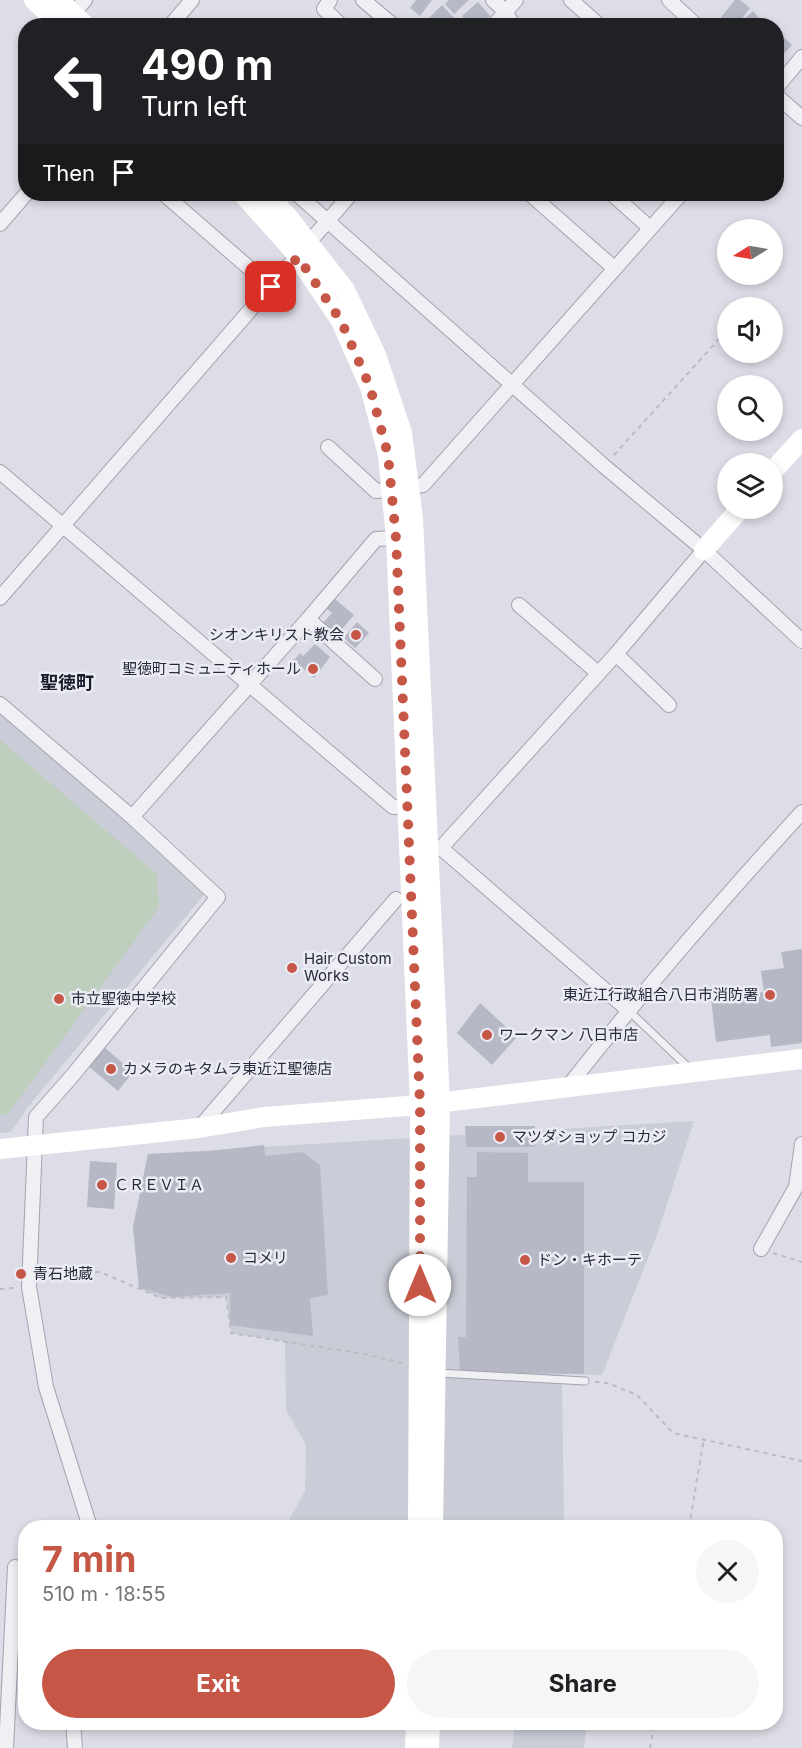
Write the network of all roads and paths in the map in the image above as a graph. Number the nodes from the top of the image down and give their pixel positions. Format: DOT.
graph roads {
  1 [pos="34,0"];
  2 [pos="58,0"];
  3 [pos="192,0"];
  4 [pos="330,0"];
  5 [pos="363,0"];
  6 [pos="493,0"];
  7 [pos="516,0"];
  8 [pos="571,0"];
  9 [pos="669,0"];
  10 [pos="505,11"];
  11 [pos="76,16"];
  12 [pos="177,18"];
  13 [pos="334,18"];
  14 [pos="384,18"];
  15 [pos="499,18"];
  16 [pos="509,18"];
  17 [pos="591,18"];
  18 [pos="688,18"];
  19 [pos="802,57"];
  20 [pos="784,79"];
  21 [pos="784,102"];
  22 [pos="802,118"];
  23 [pos="20,201"];
  24 [pos="172,201"];
  25 [pos="250,201"];
  26 [pos="271,201"];
  27 [pos="306,201"];
  28 [pos="345,201"];
  29 [pos="538,201"];
  30 [pos="620,201"];
  31 [pos="675,201"];
  32 [pos="329,220"];
  33 [pos="0,224"];
  34 [pos="650,228"];
  35 [pos="303,251"];
  36 [pos="614,268"];
  37 [pos="271,287"];
  38 [pos="717,341"];
  39 [pos="512,384"];
  40 [pos="802,439"];
  41 [pos="328,447"];
  42 [pos="783,460"];
  43 [pos="604,466"];
  44 [pos="0,472"];
  45 [pos="400,488"];
  46 [pos="731,519"];
  47 [pos="63,527"];
  48 [pos="396,538"];
  49 [pos="704,550"];
  50 [pos="0,598"];
  51 [pos="519,605"];
  52 [pos="308,619"];
  53 [pos="802,641"];
  54 [pos="616,654"];
  55 [pos="598,673"];
  56 [pos="375,679"];
  57 [pos="251,684"];
  58 [pos="0,704"];
  59 [pos="669,705"];
  60 [pos="407,807"];
  61 [pos="802,812"];
  62 [pos="132,817"];
  63 [pos="426,849"];
  64 [pos="396,899"];
  65 [pos="628,1010"];
  66 [pos="802,1059"];
  67 [pos="693,1072"];
  68 [pos="567,1088"];
  69 [pos="440,1103"];
  70 [pos="420,1105"];
  71 [pos="199,1128"];
  72 [pos="802,1144"];
  73 [pos="33,1146"];
  74 [pos="0,1149"];
  75 [pos="761,1249"];
  76 [pos="802,1262"];
  77 [pos="29,1279"];
  78 [pos="428,1373"];
  79 [pos="585,1381"];
  80 [pos="704,1438"];
  81 [pos="802,1461"];
  82 [pos="88,1520"];
  83 [pos="418,1520"];
  84 [pos="433,1520"];
  85 [pos="690,1520"];
  86 [pos="15,1567"];
  87 [pos="74,1730"];
  88 [pos="416,1730"];
  89 [pos="430,1730"];
  90 [pos="653,1730"];
  91 [pos="6,1748"];
  92 [pos="75,1748"];
  93 [pos="415,1748"];
  94 [pos="429,1748"];
  95 [pos="650,1748"];
  1 -- 11 [label="street"];
  2 -- 11 [label="street"];
  3 -- 12 [label="street"];
  4 -- 13 [label="street"];
  5 -- 14 [label="street"];
  6 -- 10 [label="street"];
  7 -- 10 [label="street"];
  8 -- 17 [label="street"];
  9 -- 18 [label="street"];
  10 -- 15 [label="street"];
  10 -- 16 [label="street"];
  19 -- 20 [label="street"];
  21 -- 22 [label="street"];
  23 -- 33 [label="street"];
  24 -- 37 [label="street"];
  25 -- 35 [label="street"];
  26 -- 35 [label="street"];
  27 -- 32 [label="street"];
  28 -- 32 [label="street"];
  29 -- 36 [label="street"];
  30 -- 34 [label="street"];
  31 -- 34 [label="street"];
  32 -- 35 [label="street"];
  32 -- 39 [label="street"];
  34 -- 36 [label="street"];
  35 -- 37 [label="street"];
  35 -- 45 [label="street"];
  36 -- 39 [label="street"];
  37 -- 47 [label="street"];
  38 -- 43 [label="path"];
  39 -- 43 [label="street"];
  39 -- 45 [label="street"];
  40 -- 42 [label="street"];
  41 -- 45 [label="street"];
  43 -- 49 [label="street"];
  44 -- 47 [label="street"];
  45 -- 48 [label="street"];
  45 -- 63 [label="street"];
  46 -- 49 [label="street"];
  47 -- 50 [label="street"];
  47 -- 57 [label="street"];
  48 -- 52 [label="street"];
  48 -- 60 [label="street"];
  49 -- 53 [label="street"];
  49 -- 54 [label="street"];
  51 -- 55 [label="street"];
  52 -- 56 [label="street"];
  52 -- 57 [label="street"];
  54 -- 55 [label="street"];
  54 -- 59 [label="street"];
  55 -- 63 [label="street"];
  57 -- 60 [label="street"];
  57 -- 62 [label="street"];
  58 -- 62 [label="street"];
  60 -- 63 [label="street"];
  61 -- 65 [label="street"];
  62 -- 73 [label="street"];
  63 -- 65 [label="street"];
  63 -- 69 [label="street"];
  63 -- 70 [label="street"];
  64 -- 71 [label="street"];
  65 -- 67 [label="lane"];
  65 -- 68 [label="street"];
  66 -- 67 [label="street"];
  67 -- 68 [label="street"];
  68 -- 69 [label="street"];
  69 -- 70 [label="street"];
  69 -- 78 [label="street"];
  70 -- 71 [label="street"];
  70 -- 78 [label="street"];
  71 -- 73 [label="street"];
  72 -- 75 [label="street"];
  73 -- 74 [label="street"];
  73 -- 77 [label="street"];
  75 -- 76 [label="path"];
  77 -- 78 [label="path"];
  77 -- 82 [label="street"];
  78 -- 79 [label="lane"];
  78 -- 83 [label="street"];
  78 -- 84 [label="street"];
  79 -- 80 [label="path"];
  80 -- 81 [label="path"];
  80 -- 85 [label="path"];
  86 -- 91 [label="street"];
  87 -- 92 [label="street"];
  88 -- 93 [label="street"];
  89 -- 94 [label="street"];
  90 -- 95 [label="path"];
}
